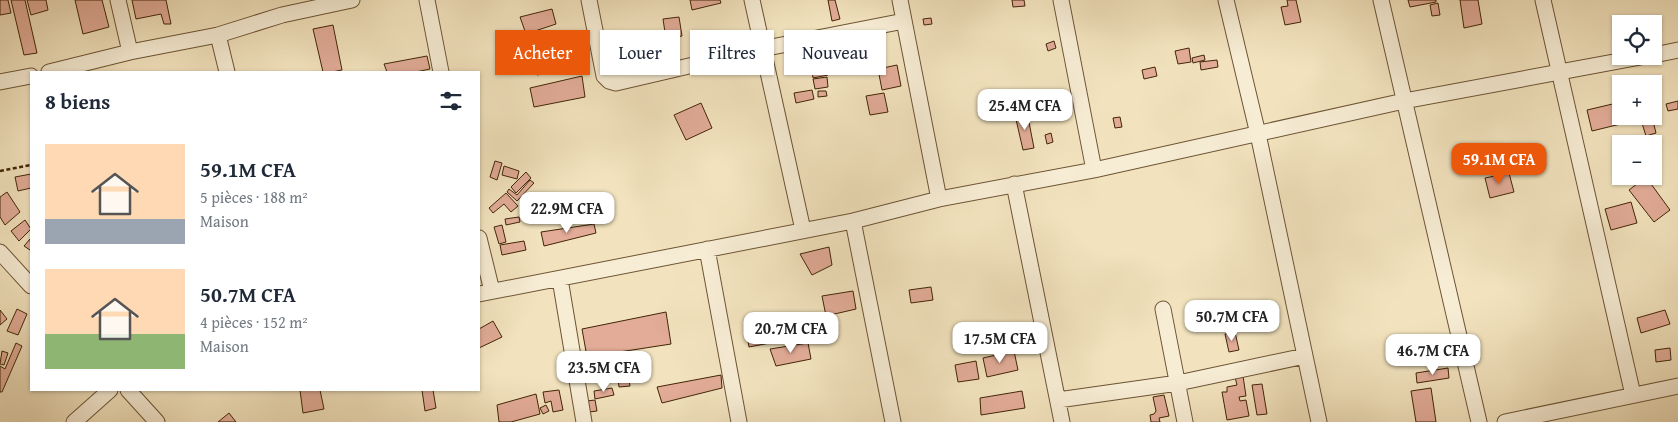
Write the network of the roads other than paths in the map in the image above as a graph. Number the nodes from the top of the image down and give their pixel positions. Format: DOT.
graph roads {
  1 [pos="118,0"];
  2 [pos="352,0"];
  3 [pos="427,0"];
  4 [pos="590,0"];
  5 [pos="752,0"];
  6 [pos="900,0"];
  7 [pos="1061,0"];
  8 [pos="1226,0"];
  9 [pos="1381,0"];
  10 [pos="1543,0"];
  11 [pos="904,21"];
  12 [pos="758,30"];
  13 [pos="218,35"];
  14 [pos="774,47"];
  15 [pos="1678,50"];
  16 [pos="130,52"];
  17 [pos="1662,53"];
  18 [pos="1612,62"];
  19 [pos="690,66"];
  20 [pos="53,71"];
  21 [pos="227,71"];
  22 [pos="441,71"];
  23 [pos="1559,72"];
  24 [pos="768,75"];
  25 [pos="30,76"];
  26 [pos="0,82"];
  27 [pos="1404,101"];
  28 [pos="1258,134"];
  29 [pos="1094,170"];
  30 [pos="1014,184"];
  31 [pos="939,199"];
  32 [pos="853,221"];
  33 [pos="803,230"];
  34 [pos="480,247"];
  35 [pos="707,249"];
  36 [pos="0,252"];
  37 [pos="560,279"];
  38 [pos="30,285"];
  39 [pos="485,293"];
  40 [pos="1163,308"];
  41 [pos="1305,356"];
  42 [pos="1178,383"];
  43 [pos="1678,386"];
  44 [pos="109,391"];
  45 [pos="129,391"];
  46 [pos="1633,395"];
  47 [pos="1058,400"];
  48 [pos="74,422"];
  49 [pos="157,422"];
  50 [pos="584,422"];
  51 [pos="739,422"];
  52 [pos="893,422"];
  53 [pos="1062,422"];
  54 [pos="1184,422"];
  55 [pos="1319,422"];
  56 [pos="1479,422"];
  57 [pos="1505,422"];
  1 -- 16 [label="street"];
  2 -- 13 [label="street"];
  3 -- 22 [label="street"];
  4 -- 19 [label="street"];
  5 -- 12 [label="street"];
  6 -- 11 [label="street"];
  7 -- 29 [label="street"];
  8 -- 28 [label="street"];
  9 -- 27 [label="street"];
  10 -- 23 [label="street"];
  11 -- 14 [label="street"];
  11 -- 31 [label="street"];
  13 -- 16 [label="street"];
  13 -- 21 [label="street"];
  15 -- 17 [label="street"];
  16 -- 20 [label="street"];
  18 -- 23 [label="street"];
  23 -- 27 [label="street"];
  23 -- 46 [label="street"];
  24 -- 33 [label="street"];
  25 -- 26 [label="street"];
  27 -- 28 [label="street"];
  27 -- 56 [label="street"];
  28 -- 29 [label="street"];
  28 -- 41 [label="street"];
  29 -- 30 [label="street"];
  30 -- 31 [label="street"];
  30 -- 47 [label="street"];
  31 -- 32 [label="street"];
  32 -- 33 [label="street"];
  32 -- 52 [label="street"];
  33 -- 35 [label="street"];
  34 -- 39 [label="street"];
  35 -- 37 [label="street"];
  35 -- 51 [label="street"];
  36 -- 38 [label="street"];
  37 -- 39 [label="street"];
  37 -- 50 [label="street"];
  40 -- 42 [label="street"];
  41 -- 42 [label="street"];
  41 -- 55 [label="street"];
  42 -- 47 [label="street"];
  42 -- 54 [label="street"];
  43 -- 46 [label="street"];
  44 -- 48 [label="street"];
  45 -- 49 [label="street"];
  46 -- 57 [label="street"];
  47 -- 53 [label="street"];
}
